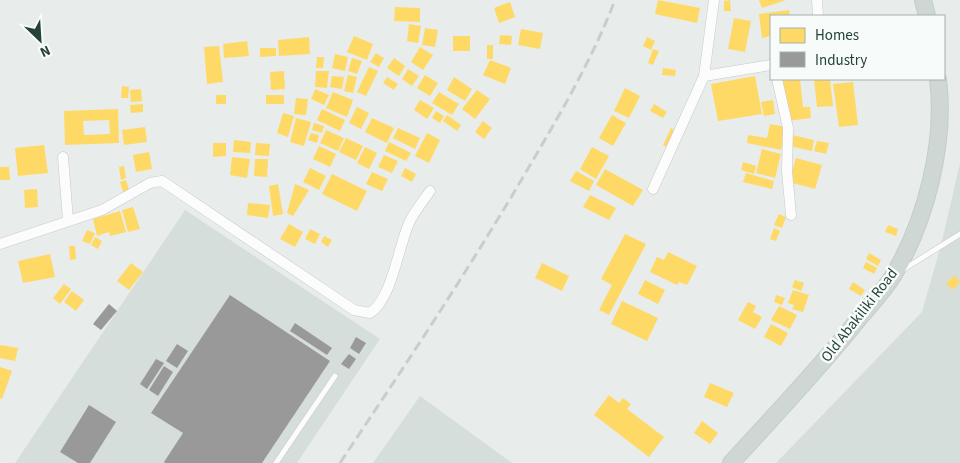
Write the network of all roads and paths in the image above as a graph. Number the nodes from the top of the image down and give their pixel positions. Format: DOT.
graph roads {
  1 [pos="714,0"];
  2 [pos="817,0"];
  3 [pos="923,0"];
  4 [pos="818,15"];
  5 [pos="927,15"];
  6 [pos="770,65"];
  7 [pos="704,76"];
  8 [pos="777,80"];
  9 [pos="938,80"];
  10 [pos="63,158"];
  11 [pos="653,189"];
  12 [pos="430,191"];
  13 [pos="791,215"];
  14 [pos="68,220"];
  15 [pos="960,234"];
  16 [pos="0,244"];
  17 [pos="892,277"];
  18 [pos="335,376"];
  19 [pos="276,463"];
  20 [pos="731,463"];
  1 -- 7 [label="street"];
  2 -- 4 [label="street"];
  3 -- 5 [label="main road"];
  6 -- 7 [label="street"];
  7 -- 11 [label="street"];
  8 -- 13 [label="street"];
  9 -- 17 [label="main road, Old Abakiliki Road"];
  10 -- 14 [label="street"];
  12 -- 14 [label="street"];
  14 -- 16 [label="street"];
  15 -- 17 [label="lane"];
  17 -- 20 [label="main road, Old Abakiliki Road"];
  18 -- 19 [label="lane"];
}
